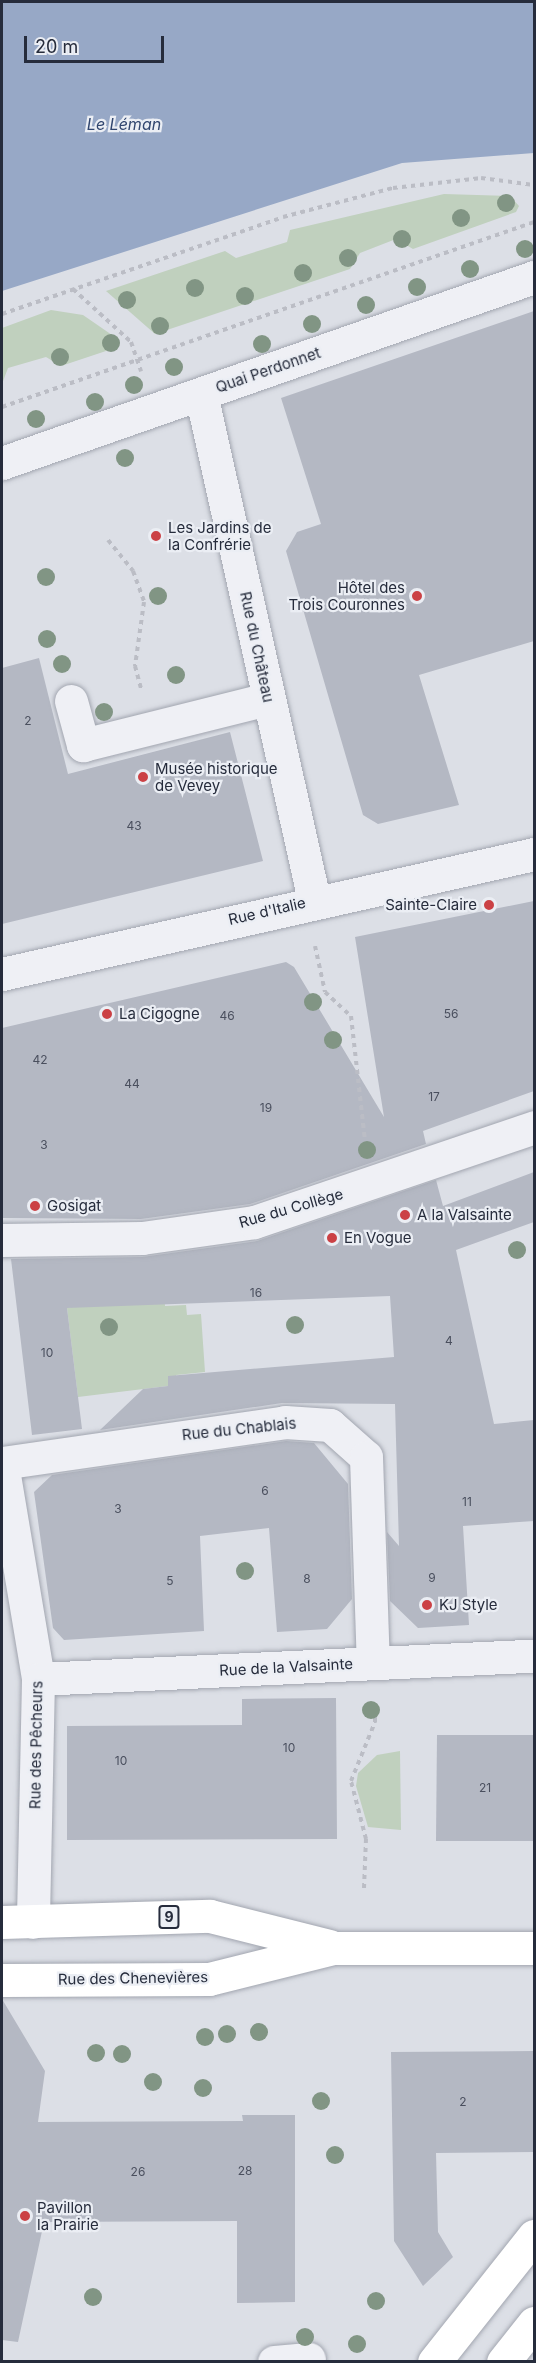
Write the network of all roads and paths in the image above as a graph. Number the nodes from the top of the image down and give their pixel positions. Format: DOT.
graph roads {
  1 [pos="534,185"];
  2 [pos="534,222"];
  3 [pos="534,277"];
  4 [pos="72,288"];
  5 [pos="2,314"];
  6 [pos="138,363"];
  7 [pos="201,394"];
  8 [pos="2,407"];
  9 [pos="154,411"];
  10 [pos="2,463"];
  11 [pos="108,540"];
  12 [pos="268,699"];
  13 [pos="71,701"];
  14 [pos="151,728"];
  15 [pos="534,854"];
  16 [pos="314,900"];
  17 [pos="314,941"];
  18 [pos="2,974"];
  19 [pos="534,1127"];
  20 [pos="375,1183"];
  21 [pos="2,1240"];
  22 [pos="2,1463"];
  23 [pos="534,1656"];
  24 [pos="374,1676"];
  25 [pos="38,1679"];
  26 [pos="364,1888"];
  27 [pos="17,1922"];
  28 [pos="333,1948"];
  29 [pos="532,1951"];
  30 [pos="2,1980"];
  31 [pos="534,2236"];
  32 [pos="534,2323"];
  33 [pos="309,2359"];
  34 [pos="274,2361"];
  35 [pos="434,2361"];
  36 [pos="503,2361"];
  1 -- 4 [label="path"];
  2 -- 6 [label="path"];
  3 -- 7 [label="street, Quai Perdonnet"];
  4 -- 5 [label="path"];
  4 -- 6 [label="path"];
  6 -- 8 [label="path"];
  6 -- 9 [label="path"];
  7 -- 9 [label="street, Quai Perdonnet"];
  7 -- 12 [label="street, Rue du Château"];
  9 -- 10 [label="street, Quai Perdonnet"];
  11 -- 14 [label="path"];
  12 -- 14 [label="street"];
  12 -- 16 [label="street, Rue du Château"];
  13 -- 14 [label="street"];
  15 -- 16 [label="street, Rue d'Italie"];
  16 -- 18 [label="street, Rue d'Italie"];
  17 -- 20 [label="path"];
  19 -- 20 [label="street, Rue du Collège"];
  20 -- 21 [label="street, Rue du Collège"];
  22 -- 24 [label="street, Rue du Chablais"];
  22 -- 25 [label="street, Rue des Pêcheurs"];
  23 -- 24 [label="street, Rue de la Valsainte"];
  24 -- 25 [label="street, Rue de la Valsainte"];
  24 -- 26 [label="path"];
  25 -- 27 [label="street, Rue des Pêcheurs"];
  27 -- 28 [label="main road, Rue des Chenevières / 9"];
  28 -- 29 [label="main road, Rue des Chenevières / 9"];
  28 -- 30 [label="main road, Rue des Chenevières / 9"];
  31 -- 35 [label="main road"];
  32 -- 36 [label="main road"];
  33 -- 34 [label="street"];
}
